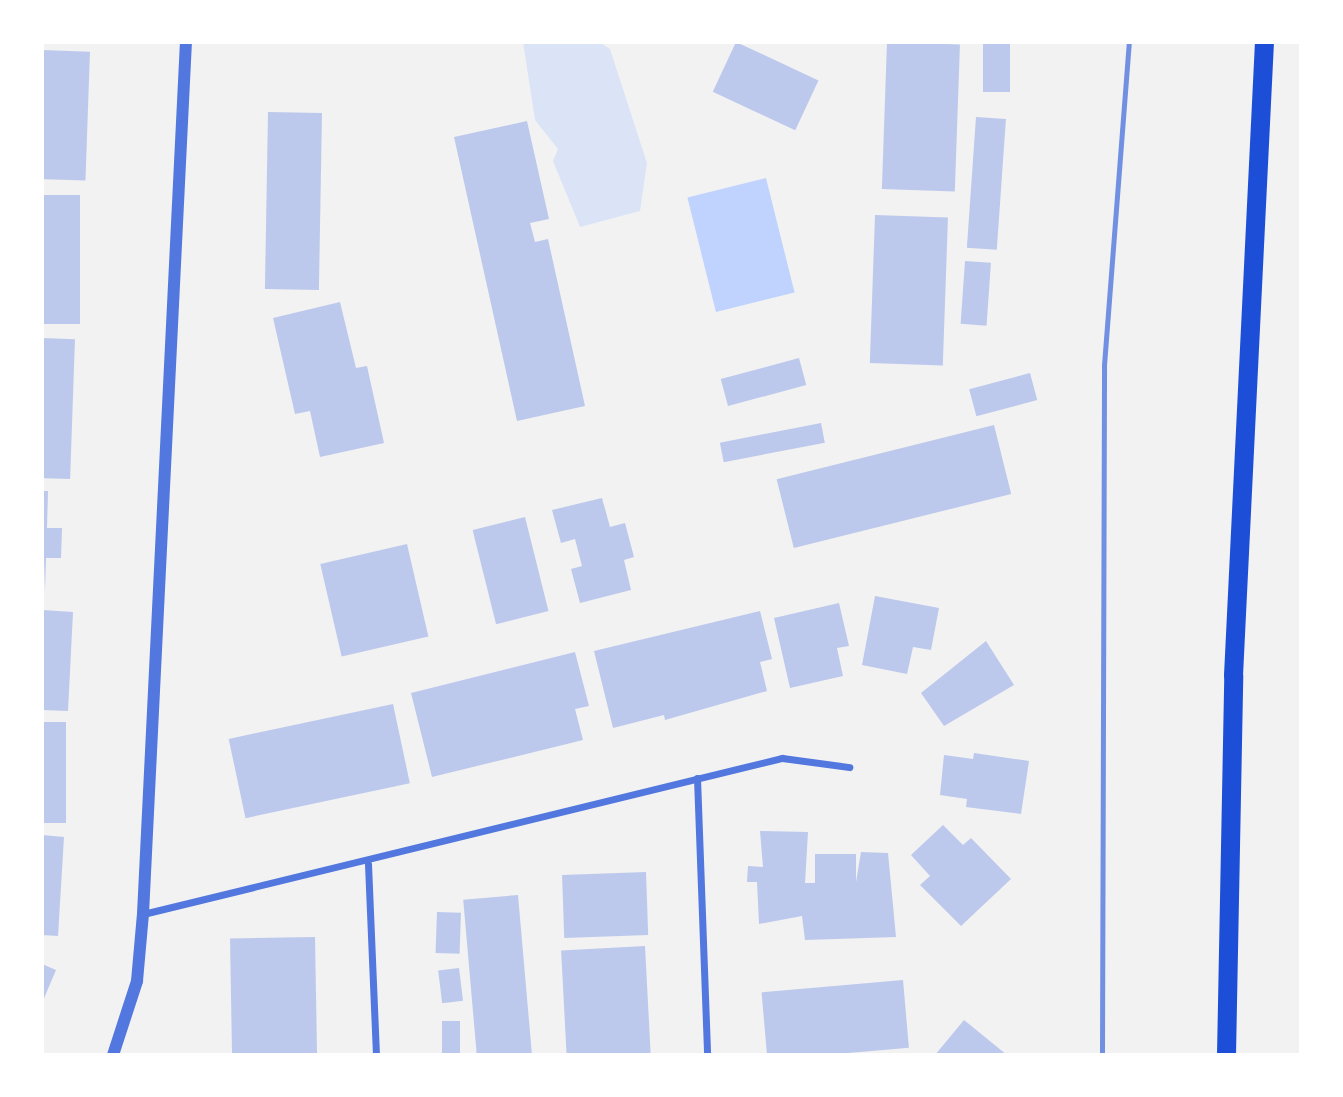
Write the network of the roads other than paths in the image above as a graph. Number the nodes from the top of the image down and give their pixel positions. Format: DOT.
graph roads {
  1 [pos="186,42"];
  2 [pos="1264,42"];
  3 [pos="849,767"];
  4 [pos="697,778"];
  5 [pos="368,864"];
  6 [pos="143,915"];
  7 [pos="113,1055"];
  8 [pos="376,1055"];
  9 [pos="707,1055"];
  10 [pos="1226,1055"];
  1 -- 6 [label="street"];
  2 -- 10 [label="highway"];
  3 -- 4 [label="street"];
  4 -- 5 [label="street"];
  4 -- 9 [label="street"];
  5 -- 6 [label="street"];
  5 -- 8 [label="street"];
  6 -- 7 [label="street"];
}
